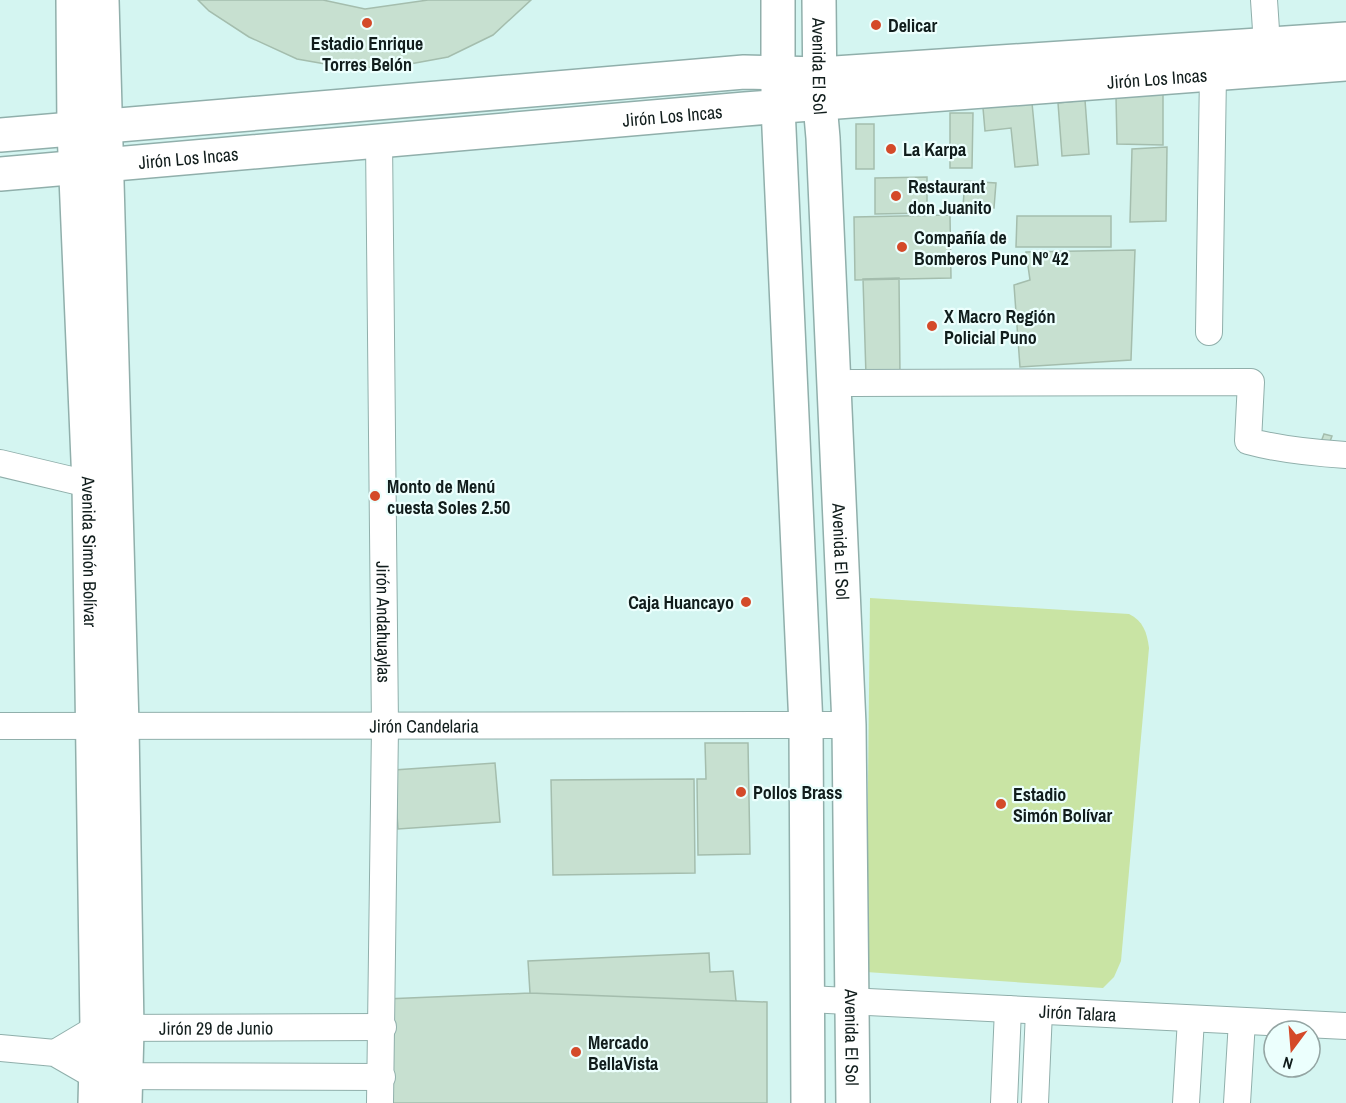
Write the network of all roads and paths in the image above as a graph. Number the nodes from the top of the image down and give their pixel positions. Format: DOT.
graph roads {
  1 [pos="72,0"];
  2 [pos="102,0"];
  3 [pos="778,0"];
  4 [pos="819,0"];
  5 [pos="1264,0"];
  6 [pos="1346,39"];
  7 [pos="1268,57"];
  8 [pos="1346,64"];
  9 [pos="778,72"];
  10 [pos="1213,74"];
  11 [pos="820,89"];
  12 [pos="778,107"];
  13 [pos="89,128"];
  14 [pos="0,135"];
  15 [pos="379,140"];
  16 [pos="91,167"];
  17 [pos="0,174"];
  18 [pos="1209,332"];
  19 [pos="851,383"];
  20 [pos="1346,455"];
  21 [pos="0,463"];
  22 [pos="102,487"];
  23 [pos="849,725"];
  24 [pos="0,726"];
  25 [pos="108,726"];
  26 [pos="806,726"];
  27 [pos="385,727"];
  28 [pos="808,999"];
  29 [pos="852,1000"];
  30 [pos="1008,1009"];
  31 [pos="1039,1011"];
  32 [pos="1191,1019"];
  33 [pos="1242,1021"];
  34 [pos="1346,1026"];
  35 [pos="383,1027"];
  36 [pos="112,1029"];
  37 [pos="0,1048"];
  38 [pos="55,1053"];
  39 [pos="382,1077"];
  40 [pos="110,1090"];
  41 [pos="380,1103"];
  42 [pos="808,1103"];
  43 [pos="853,1103"];
  44 [pos="1004,1103"];
  45 [pos="1035,1103"];
  46 [pos="1186,1103"];
  47 [pos="1237,1103"];
  1 -- 13 [label="street, Avenida Simón Bolívar"];
  2 -- 13 [label="street, Avenida Simón Bolívar"];
  3 -- 9 [label="street"];
  4 -- 11 [label="street, Avenida El Sol"];
  5 -- 7 [label="street"];
  6 -- 7 [label="street, Jirón Los Incas"];
  7 -- 8 [label="street, Jirón Los Incas"];
  7 -- 10 [label="street, Jirón Los Incas"];
  7 -- 11 [label="street, Jirón Los Incas"];
  9 -- 11 [label="street, Jirón Los Incas"];
  9 -- 12 [label="street"];
  9 -- 13 [label="street, Jirón Los Incas"];
  10 -- 11 [label="street, Jirón Los Incas"];
  10 -- 18 [label="street"];
  11 -- 12 [label="street, Jirón Los Incas"];
  11 -- 23 [label="street, Avenida El Sol"];
  12 -- 15 [label="street, Jirón Los Incas"];
  12 -- 26 [label="street"];
  13 -- 14 [label="street, Jirón Los Incas"];
  13 -- 16 [label="street, Avenida Simón Bolívar"];
  15 -- 16 [label="street, Jirón Los Incas"];
  15 -- 27 [label="street, Jirón Andahuaylas"];
  16 -- 17 [label="street, Jirón Los Incas"];
  16 -- 22 [label="street, Avenida Simón Bolívar"];
  19 -- 20 [label="street"];
  21 -- 22 [label="street"];
  22 -- 25 [label="street, Avenida Simón Bolívar"];
  23 -- 26 [label="street, Jirón Candelaria"];
  23 -- 29 [label="street, Avenida El Sol"];
  24 -- 25 [label="street, Jirón Candelaria"];
  25 -- 27 [label="street, Jirón Candelaria"];
  25 -- 36 [label="street, Avenida Simón Bolívar"];
  26 -- 27 [label="street, Jirón Candelaria"];
  26 -- 28 [label="street"];
  27 -- 35 [label="street, Jirón Andahuaylas"];
  28 -- 29 [label="street, Jirón Talara"];
  28 -- 42 [label="street"];
  29 -- 30 [label="street, Jirón Talara"];
  29 -- 43 [label="street, Avenida El Sol"];
  30 -- 31 [label="street, Jirón Talara"];
  30 -- 44 [label="street"];
  31 -- 32 [label="street, Jirón Talara"];
  31 -- 45 [label="street"];
  32 -- 33 [label="street, Jirón Talara"];
  32 -- 46 [label="street"];
  33 -- 34 [label="street, Jirón Talara"];
  33 -- 47 [label="street"];
  35 -- 36 [label="street, Jirón 29 de Junio"];
  35 -- 39 [label="street, Jirón Andahuaylas"];
  36 -- 38 [label="street"];
  36 -- 40 [label="street, Avenida Simón Bolívar"];
  37 -- 38 [label="street"];
  38 -- 40 [label="street"];
  39 -- 40 [label="street"];
  39 -- 41 [label="street, Jirón Andahuaylas"];
}
